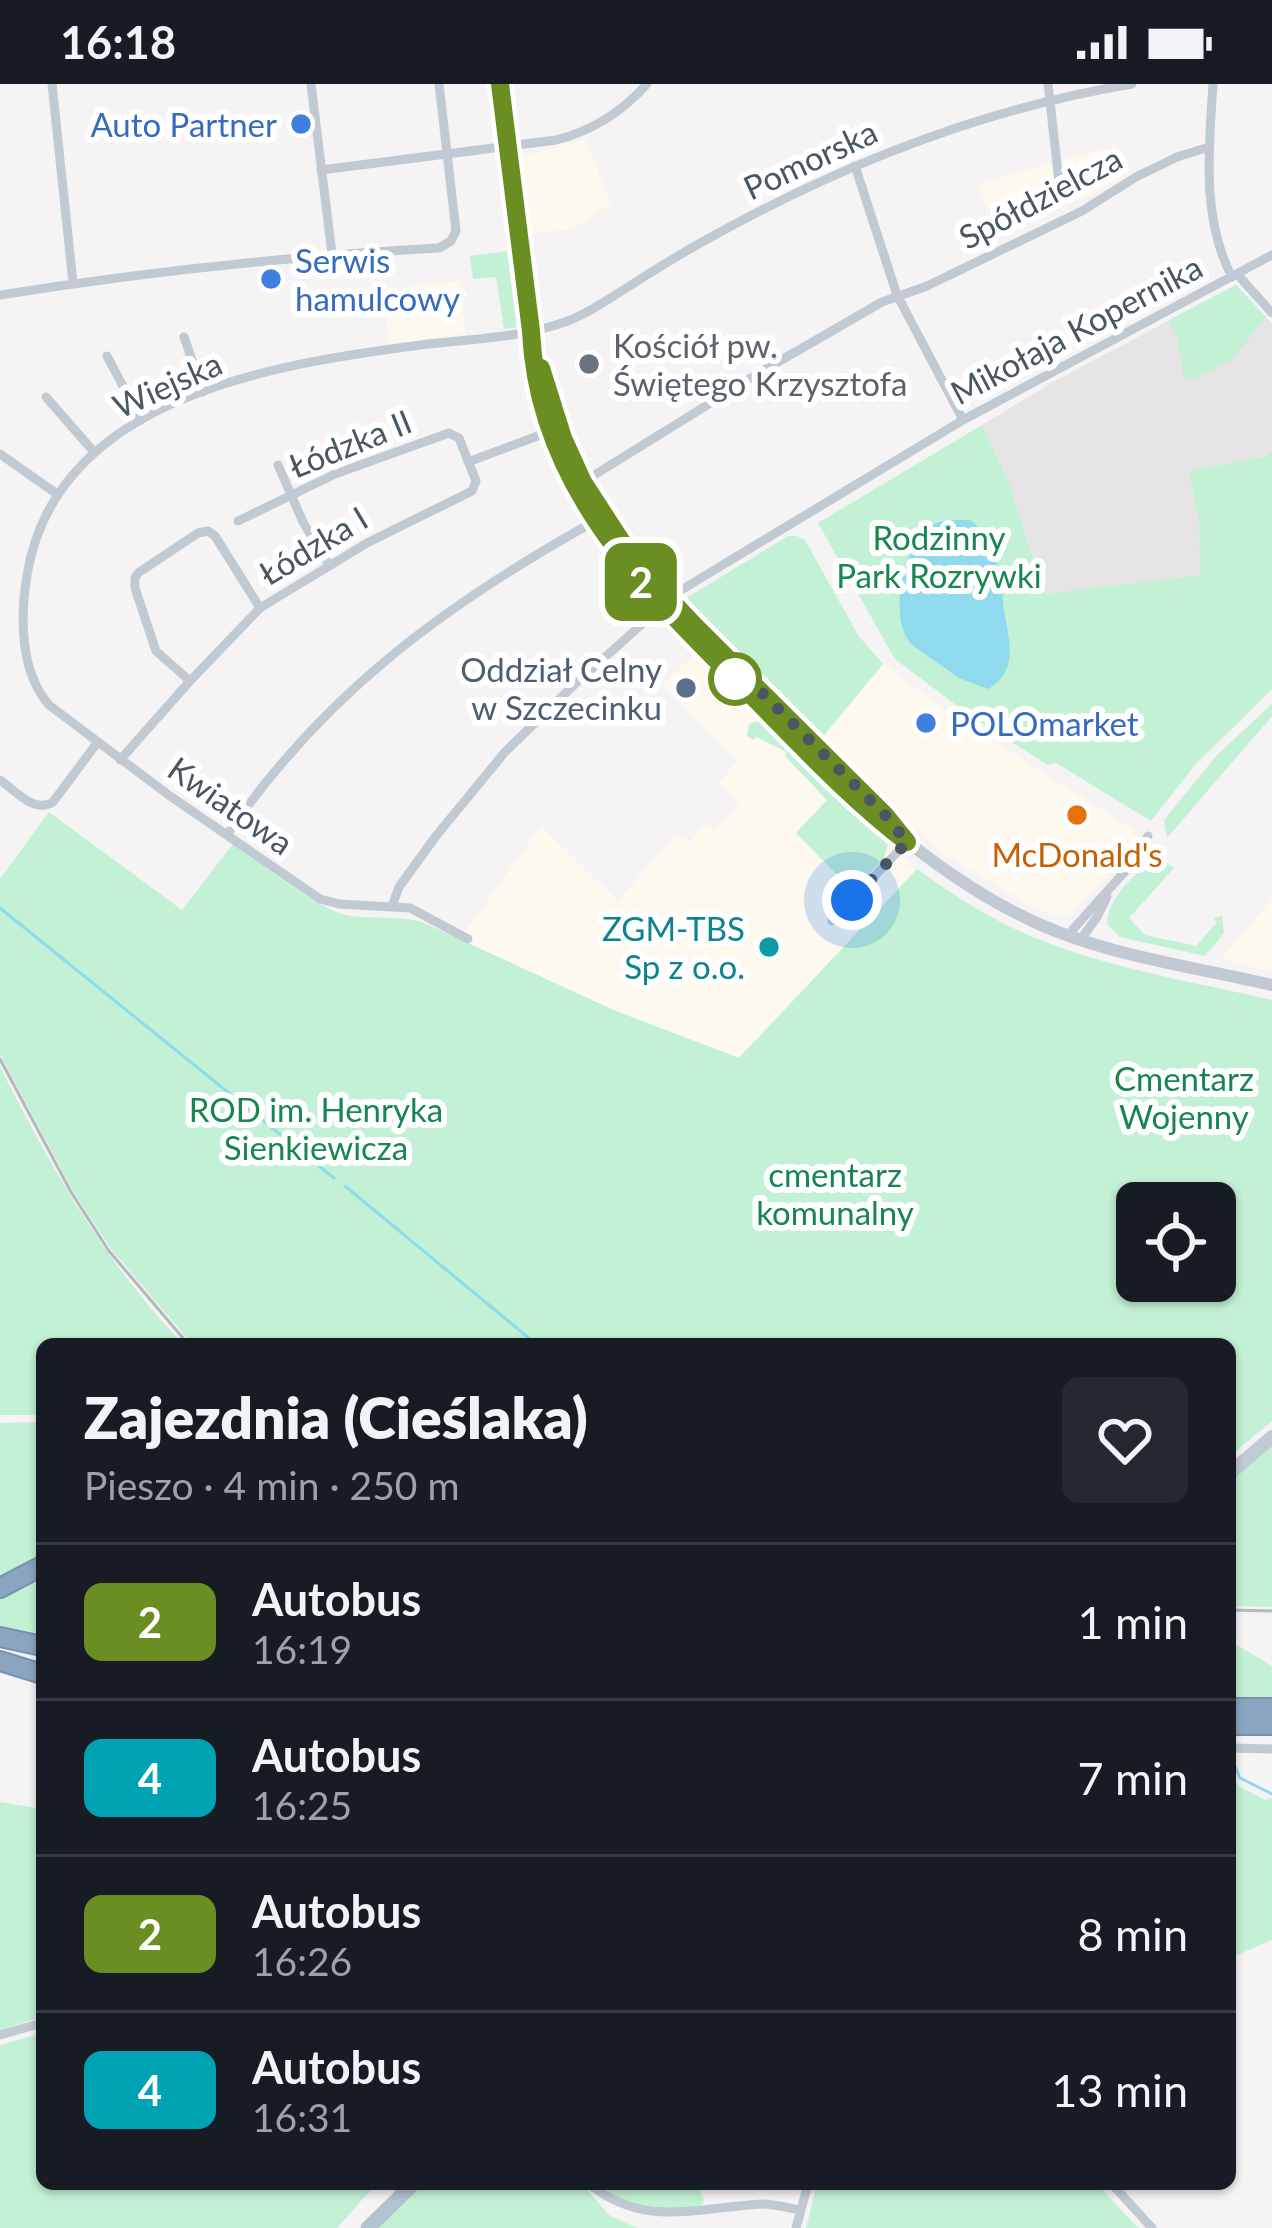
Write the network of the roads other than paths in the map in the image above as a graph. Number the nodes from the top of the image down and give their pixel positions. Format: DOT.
graph roads {
  1 [pos="52,84"];
  2 [pos="311,84"];
  3 [pos="439,84"];
  4 [pos="500,84"];
  5 [pos="647,84"];
  6 [pos="1048,84"];
  7 [pos="1132,84"];
  8 [pos="1213,84"];
  9 [pos="1050,99"];
  10 [pos="508,147"];
  11 [pos="1209,147"];
  12 [pos="446,155"];
  13 [pos="855,166"];
  14 [pos="321,170"];
  15 [pos="1059,182"];
  16 [pos="332,254"];
  17 [pos="1272,255"];
  18 [pos="1234,275"];
  19 [pos="73,283"];
  20 [pos="0,295"];
  21 [pos="897,296"];
  22 [pos="1272,313"];
  23 [pos="531,331"];
  24 [pos="184,337"];
  25 [pos="107,356"];
  26 [pos="203,392"];
  27 [pos="46,397"];
  28 [pos="141,420"];
  29 [pos="962,420"];
  30 [pos="550,431"];
  31 [pos="94,452"];
  32 [pos="0,454"];
  33 [pos="468,461"];
  34 [pos="278,465"];
  35 [pos="583,482"];
  36 [pos="57,494"];
  37 [pos="290,495"];
  38 [pos="238,521"];
  39 [pos="596,521"];
  40 [pos="329,566"];
  41 [pos="665,602"];
  42 [pos="260,608"];
  43 [pos="190,681"];
  44 [pos="97,743"];
  45 [pos="120,760"];
  46 [pos="0,780"];
  47 [pos="226,835"];
  48 [pos="1148,836"];
  49 [pos="907,842"];
  50 [pos="1109,892"];
  51 [pos="392,907"];
  52 [pos="1094,921"];
  53 [pos="832,922"];
  54 [pos="1074,937"];
  55 [pos="468,939"];
  56 [pos="1107,946"];
  57 [pos="1272,985"];
  58 [pos="1272,1437"];
  59 [pos="1236,1468"];
  60 [pos="36,1569"];
  61 [pos="0,1588"];
  62 [pos="0,1637"];
  63 [pos="36,1645"];
  64 [pos="0,1660"];
  65 [pos="36,1669"];
  66 [pos="1236,1708"];
  67 [pos="1272,1708"];
  68 [pos="1236,1725"];
  69 [pos="1272,1725"];
  70 [pos="1236,1748"];
  71 [pos="1272,1749"];
  72 [pos="36,2025"];
  73 [pos="0,2035"];
  74 [pos="407,2190"];
  75 [pos="594,2190"];
  76 [pos="806,2190"];
  77 [pos="1118,2190"];
  78 [pos="800,2210"];
  79 [pos="622,2216"];
  80 [pos="664,2224"];
  81 [pos="368,2228"];
  82 [pos="796,2228"];
  83 [pos="1153,2228"];
  1 -- 19 [label="street"];
  2 -- 14 [label="street"];
  3 -- 12 [label="street"];
  4 -- 10 [label="street"];
  5 -- 10 [label="street"];
  6 -- 9 [label="street"];
  7 -- 9 [label="street, Pomorska"];
  8 -- 11 [label="street"];
  9 -- 13 [label="street, Pomorska"];
  9 -- 15 [label="street"];
  10 -- 12 [label="street"];
  10 -- 23 [label="street"];
  11 -- 18 [label="street"];
  11 -- 21 [label="street, Spółdzielcza"];
  12 -- 14 [label="street"];
  12 -- 16 [label="street"];
  13 -- 21 [label="street"];
  13 -- 23 [label="street, Pomorska"];
  14 -- 16 [label="street"];
  16 -- 19 [label="street"];
  17 -- 18 [label="street, Mikołaja Kopernika"];
  18 -- 22 [label="street"];
  18 -- 29 [label="street, Mikołaja Kopernika"];
  19 -- 20 [label="street"];
  21 -- 29 [label="street"];
  21 -- 35 [label="street, Spółdzielcza"];
  23 -- 26 [label="street, Wiejska"];
  23 -- 30 [label="street"];
  23 -- 35 [label="street"];
  24 -- 26 [label="street"];
  25 -- 28 [label="street"];
  26 -- 28 [label="street, Wiejska"];
  27 -- 31 [label="street"];
  28 -- 31 [label="street, Wiejska"];
  29 -- 41 [label="street, Mikołaja Kopernika"];
  30 -- 33 [label="street"];
  30 -- 39 [label="street"];
  31 -- 36 [label="street, Wiejska"];
  32 -- 36 [label="street"];
  33 -- 37 [label="street, Łódzka II"];
  33 -- 40 [label="street, Łódzka I"];
  34 -- 37 [label="street"];
  35 -- 41 [label="street"];
  36 -- 44 [label="street, Wiejska"];
  37 -- 38 [label="street, Łódzka II"];
  37 -- 40 [label="street"];
  39 -- 41 [label="street"];
  39 -- 47 [label="street"];
  40 -- 42 [label="street, Łódzka I"];
  41 -- 49 [label="street"];
  41 -- 51 [label="street, Mikołaja Kopernika"];
  42 -- 43 [label="street, Łódzka I"];
  42 -- 43 [label="street"];
  43 -- 45 [label="street, Łódzka I"];
  44 -- 45 [label="street, Kwiatowa"];
  44 -- 46 [label="street"];
  45 -- 47 [label="street, Kwiatowa"];
  47 -- 51 [label="street, Kwiatowa"];
  48 -- 50 [label="street"];
  49 -- 53 [label="street"];
  49 -- 54 [label="street"];
  50 -- 52 [label="street"];
  50 -- 54 [label="street"];
  51 -- 55 [label="street, Kwiatowa"];
  52 -- 54 [label="street"];
  52 -- 56 [label="street"];
  54 -- 56 [label="street"];
  56 -- 57 [label="street"];
  58 -- 59 [label="main road"];
  60 -- 61 [label="highway"];
  62 -- 63 [label="highway"];
  64 -- 65 [label="highway"];
  66 -- 67 [label="highway"];
  68 -- 69 [label="highway"];
  70 -- 71 [label="street"];
  72 -- 73 [label="street"];
  74 -- 81 [label="main road"];
  75 -- 79 [label="street"];
  76 -- 78 [label="street"];
  77 -- 83 [label="street"];
  78 -- 80 [label="street"];
  78 -- 82 [label="street"];
}
